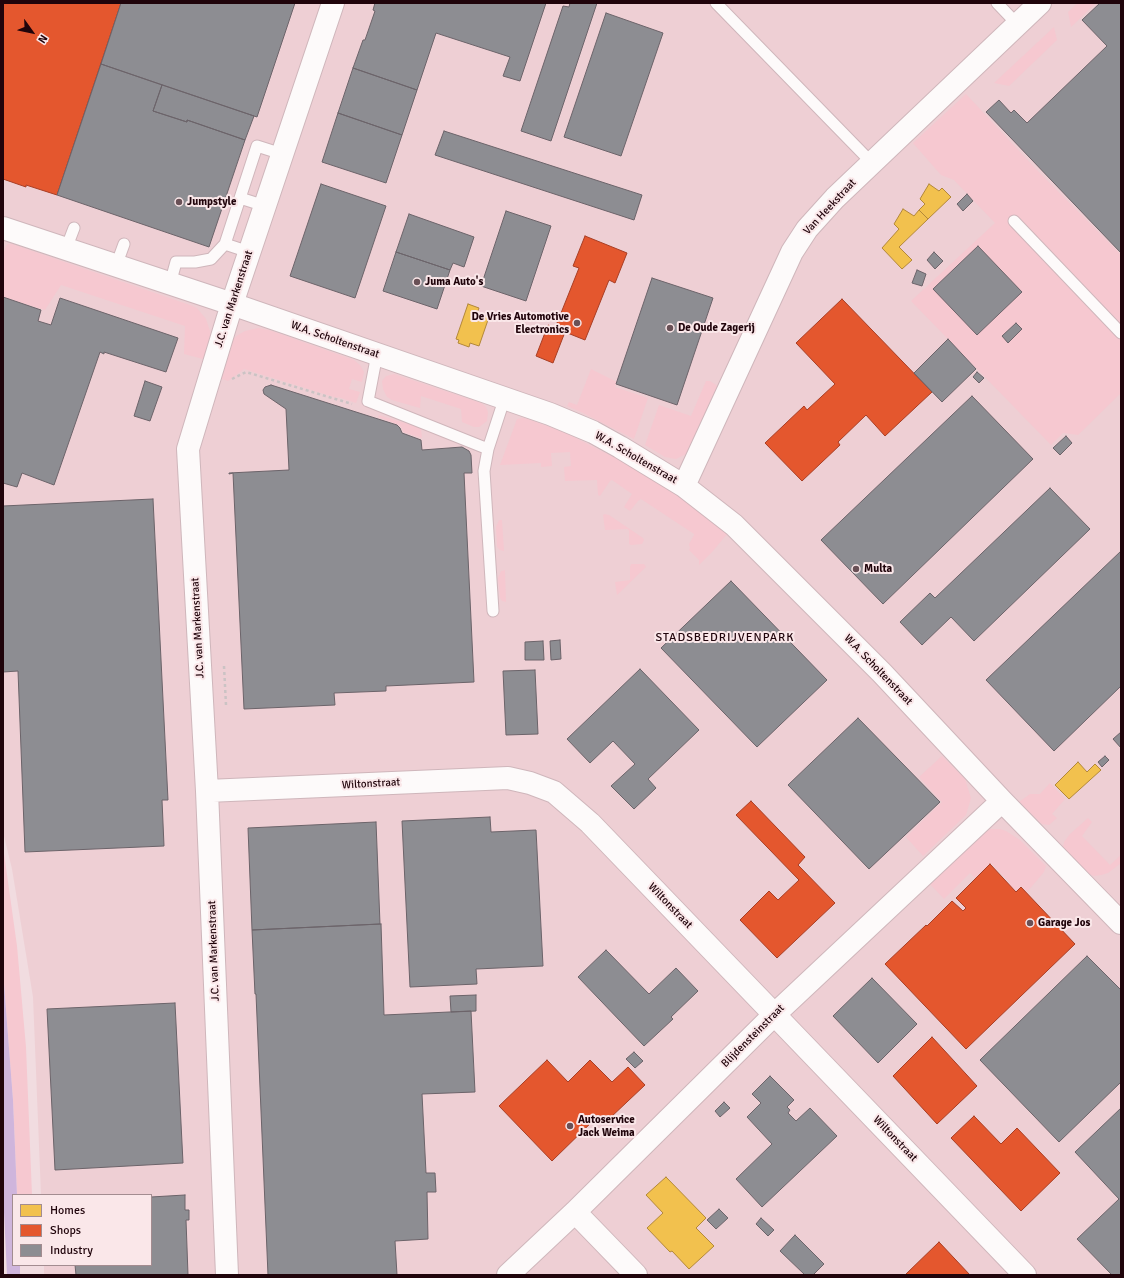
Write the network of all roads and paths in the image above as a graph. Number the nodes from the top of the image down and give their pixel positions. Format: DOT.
graph roads {
  1 [pos="333,3"];
  2 [pos="716,3"];
  3 [pos="997,3"];
  4 [pos="1040,3"];
  5 [pos="1018,24"];
  6 [pos="282,154"];
  7 [pos="873,164"];
  8 [pos="240,198"];
  9 [pos="265,206"];
  10 [pos="1014,221"];
  11 [pos="74,228"];
  12 [pos="3,229"];
  13 [pos="124,244"];
  14 [pos="224,244"];
  15 [pos="66,249"];
  16 [pos="249,252"];
  17 [pos="116,266"];
  18 [pos="170,284"];
  19 [pos="232,304"];
  20 [pos="1121,333"];
  21 [pos="378,354"];
  22 [pos="229,384"];
  23 [pos="505,398"];
  24 [pos="368,401"];
  25 [pos="488,449"];
  26 [pos="684,486"];
  27 [pos="493,612"];
  28 [pos="224,664"];
  29 [pos="226,710"];
  30 [pos="207,791"];
  31 [pos="1002,801"];
  32 [pos="1121,923"];
  33 [pos="775,1014"];
  34 [pos="575,1212"];
  35 [pos="227,1275"];
  36 [pos="508,1275"];
  37 [pos="636,1275"];
  38 [pos="1025,1275"];
  1 -- 6 [label="street, J.C. van Markenstraat"];
  2 -- 7 [label="lane"];
  3 -- 5 [label="lane"];
  4 -- 5 [label="street, Van Heekstraat"];
  5 -- 7 [label="street, Van Heekstraat"];
  6 -- 8 [label="lane"];
  6 -- 9 [label="street, J.C. van Markenstraat"];
  7 -- 26 [label="street, Van Heekstraat"];
  8 -- 9 [label="lane"];
  8 -- 14 [label="lane"];
  9 -- 16 [label="street, J.C. van Markenstraat"];
  10 -- 20 [label="lane"];
  11 -- 15 [label="lane"];
  12 -- 15 [label="street, W.A. Scholtenstraat"];
  13 -- 17 [label="lane"];
  14 -- 16 [label="lane"];
  14 -- 18 [label="lane"];
  15 -- 17 [label="street, W.A. Scholtenstraat"];
  16 -- 19 [label="street, J.C. van Markenstraat"];
  17 -- 18 [label="street, W.A. Scholtenstraat"];
  18 -- 19 [label="street, W.A. Scholtenstraat"];
  19 -- 21 [label="street, W.A. Scholtenstraat"];
  19 -- 30 [label="street, J.C. van Markenstraat"];
  21 -- 23 [label="street, W.A. Scholtenstraat"];
  21 -- 24 [label="lane"];
  22 -- 24 [label="path"];
  23 -- 25 [label="lane"];
  23 -- 26 [label="street, W.A. Scholtenstraat"];
  24 -- 25 [label="lane"];
  25 -- 27 [label="lane"];
  26 -- 31 [label="street, W.A. Scholtenstraat"];
  28 -- 29 [label="path"];
  30 -- 33 [label="street, Wiltonstraat"];
  30 -- 35 [label="street, J.C. van Markenstraat"];
  31 -- 32 [label="street, W.A. Scholtenstraat"];
  31 -- 33 [label="street, Blijdensteinstraat"];
  33 -- 34 [label="street, Blijdensteinstraat"];
  33 -- 38 [label="street, Wiltonstraat"];
  34 -- 36 [label="street, Blijdensteinstraat"];
  34 -- 37 [label="street"];
}
